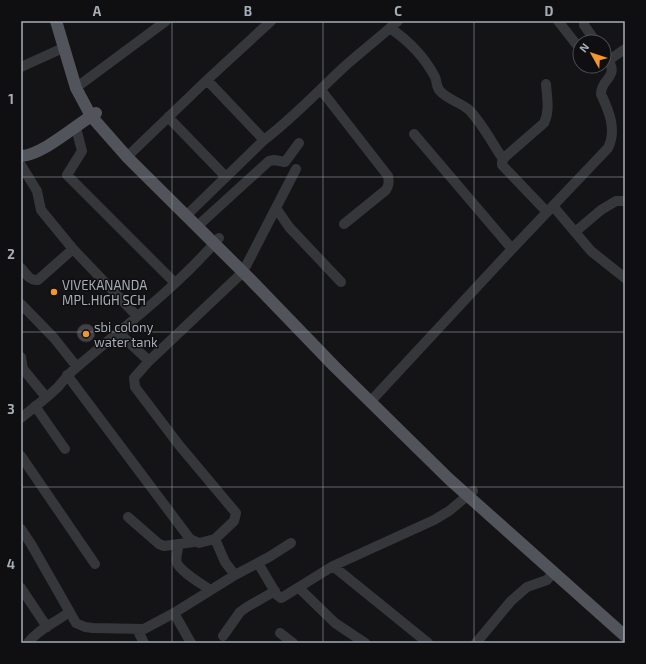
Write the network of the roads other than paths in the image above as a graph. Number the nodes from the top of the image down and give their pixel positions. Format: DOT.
graph roads {
  1 [pos="56,21"];
  2 [pos="62,21"];
  3 [pos="166,21"];
  4 [pos="271,21"];
  5 [pos="558,21"];
  6 [pos="584,21"];
  7 [pos="394,24"];
  8 [pos="590,34"];
  9 [pos="572,39"];
  10 [pos="63,48"];
  11 [pos="625,49"];
  12 [pos="612,54"];
  13 [pos="21,66"];
  14 [pos="612,74"];
  15 [pos="206,80"];
  16 [pos="81,84"];
  17 [pos="546,84"];
  18 [pos="321,90"];
  19 [pos="94,114"];
  20 [pos="168,117"];
  21 [pos="76,128"];
  22 [pos="414,134"];
  23 [pos="264,140"];
  24 [pos="299,143"];
  25 [pos="131,153"];
  26 [pos="21,156"];
  27 [pos="503,159"];
  28 [pos="21,166"];
  29 [pos="296,169"];
  30 [pos="226,177"];
  31 [pos="625,201"];
  32 [pos="276,208"];
  33 [pos="550,209"];
  34 [pos="191,211"];
  35 [pos="202,222"];
  36 [pos="344,224"];
  37 [pos="575,232"];
  38 [pos="216,241"];
  39 [pos="512,248"];
  40 [pos="73,250"];
  41 [pos="21,268"];
  42 [pos="244,269"];
  43 [pos="625,278"];
  44 [pos="341,282"];
  45 [pos="175,283"];
  46 [pos="21,304"];
  47 [pos="137,316"];
  48 [pos="119,333"];
  49 [pos="21,357"];
  50 [pos="149,361"];
  51 [pos="77,367"];
  52 [pos="67,375"];
  53 [pos="46,397"];
  54 [pos="373,400"];
  55 [pos="35,406"];
  56 [pos="21,418"];
  57 [pos="64,449"];
  58 [pos="21,456"];
  59 [pos="470,494"];
  60 [pos="128,517"];
  61 [pos="21,529"];
  62 [pos="215,539"];
  63 [pos="194,542"];
  64 [pos="291,542"];
  65 [pos="179,544"];
  66 [pos="258,563"];
  67 [pos="95,564"];
  68 [pos="334,566"];
  69 [pos="554,572"];
  70 [pos="235,575"];
  71 [pos="21,588"];
  72 [pos="300,588"];
  73 [pos="210,590"];
  74 [pos="274,591"];
  75 [pos="69,612"];
  76 [pos="174,613"];
  77 [pos="625,626"];
  78 [pos="47,627"];
  79 [pos="138,629"];
  80 [pos="280,633"];
  81 [pos="223,636"];
  82 [pos="625,636"];
  83 [pos="28,643"];
  84 [pos="144,643"];
  85 [pos="191,643"];
  86 [pos="293,643"];
  87 [pos="365,643"];
  88 [pos="428,643"];
  89 [pos="476,643"];
  1 -- 10 [label="main road"];
  2 -- 16 [label="main road"];
  3 -- 16 [label="street"];
  4 -- 15 [label="street"];
  5 -- 9 [label="street"];
  6 -- 8 [label="street"];
  7 -- 18 [label="street"];
  7 -- 27 [label="street"];
  10 -- 13 [label="street"];
  10 -- 19 [label="main road"];
  11 -- 12 [label="street"];
  14 -- 33 [label="street"];
  15 -- 20 [label="street"];
  15 -- 23 [label="street"];
  16 -- 19 [label="main road"];
  17 -- 27 [label="street"];
  18 -- 23 [label="street"];
  18 -- 36 [label="street"];
  19 -- 21 [label="main road"];
  19 -- 25 [label="main road"];
  19 -- 38 [label="main road"];
  20 -- 25 [label="street"];
  20 -- 30 [label="street"];
  21 -- 26 [label="main road"];
  21 -- 45 [label="street"];
  22 -- 39 [label="street"];
  23 -- 30 [label="street"];
  24 -- 35 [label="street"];
  25 -- 34 [label="main road"];
  27 -- 33 [label="street"];
  28 -- 40 [label="street"];
  29 -- 32 [label="street"];
  30 -- 34 [label="street"];
  31 -- 37 [label="street"];
  32 -- 42 [label="street"];
  32 -- 44 [label="street"];
  33 -- 37 [label="street"];
  33 -- 39 [label="street"];
  34 -- 35 [label="main road"];
  35 -- 38 [label="main road"];
  37 -- 43 [label="street"];
  38 -- 42 [label="main road"];
  38 -- 45 [label="street"];
  39 -- 54 [label="street"];
  40 -- 41 [label="street"];
  40 -- 47 [label="street"];
  42 -- 50 [label="street"];
  42 -- 54 [label="main road"];
  45 -- 47 [label="street"];
  46 -- 51 [label="street"];
  47 -- 48 [label="street"];
  48 -- 50 [label="street"];
  48 -- 51 [label="street"];
  49 -- 53 [label="street"];
  50 -- 62 [label="street"];
  51 -- 52 [label="street"];
  52 -- 53 [label="street"];
  52 -- 63 [label="street"];
  53 -- 55 [label="street"];
  54 -- 59 [label="main road"];
  55 -- 56 [label="street"];
  55 -- 57 [label="street"];
  58 -- 67 [label="street"];
  59 -- 68 [label="street"];
  59 -- 69 [label="main road"];
  59 -- 77 [label="main road"];
  60 -- 65 [label="street"];
  61 -- 75 [label="street"];
  62 -- 63 [label="street"];
  62 -- 70 [label="street"];
  63 -- 65 [label="street"];
  64 -- 66 [label="street"];
  65 -- 73 [label="street"];
  66 -- 70 [label="street"];
  66 -- 74 [label="street"];
  68 -- 72 [label="street"];
  68 -- 88 [label="street"];
  69 -- 82 [label="main road"];
  69 -- 89 [label="street"];
  70 -- 73 [label="street"];
  71 -- 78 [label="street"];
  72 -- 74 [label="street"];
  72 -- 87 [label="street"];
  73 -- 76 [label="street"];
  74 -- 81 [label="street"];
  75 -- 78 [label="street"];
  75 -- 79 [label="street"];
  76 -- 79 [label="street"];
  76 -- 85 [label="street"];
  78 -- 83 [label="street"];
  79 -- 84 [label="street"];
  80 -- 86 [label="street"];
}
